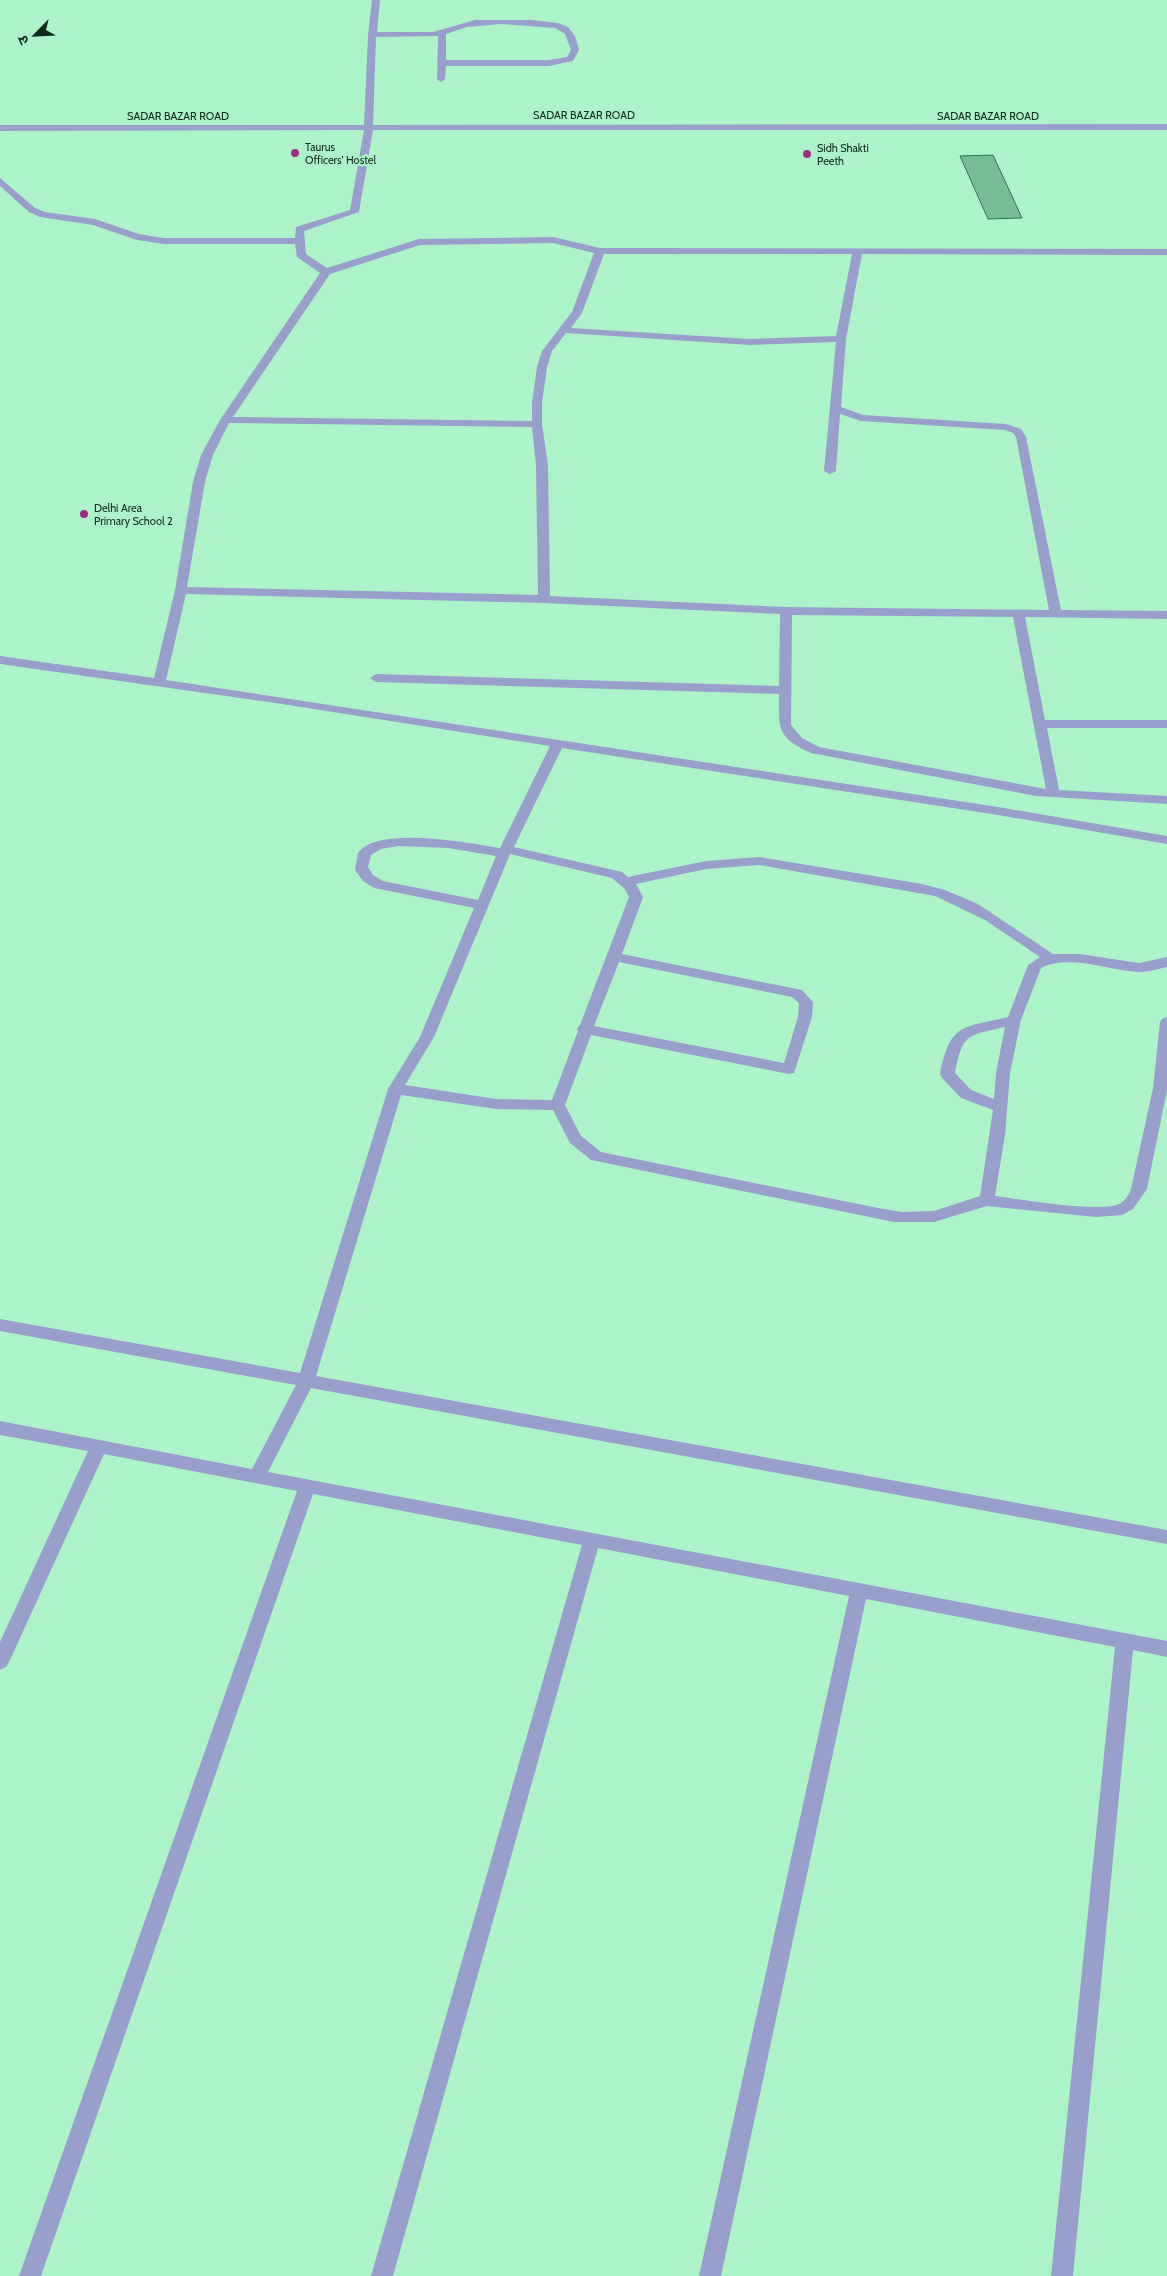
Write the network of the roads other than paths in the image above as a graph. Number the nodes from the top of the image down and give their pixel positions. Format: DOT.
graph roads {
  1 [pos="376,0"];
  2 [pos="442,34"];
  3 [pos="372,35"];
  4 [pos="442,63"];
  5 [pos="441,79"];
  6 [pos="369,127"];
  7 [pos="1167,127"];
  8 [pos="0,128"];
  9 [pos="0,180"];
  10 [pos="300,240"];
  11 [pos="600,251"];
  12 [pos="858,251"];
  13 [pos="1167,252"];
  14 [pos="326,272"];
  15 [pos="563,330"];
  16 [pos="841,339"];
  17 [pos="836,409"];
  18 [pos="225,420"];
  19 [pos="537,424"];
  20 [pos="830,470"];
  21 [pos="181,590"];
  22 [pos="544,599"];
  23 [pos="786,610"];
  24 [pos="1018,613"];
  25 [pos="1056,614"];
  26 [pos="1167,615"];
  27 [pos="0,660"];
  28 [pos="376,678"];
  29 [pos="159,683"];
  30 [pos="784,690"];
  31 [pos="1040,724"];
  32 [pos="1167,724"];
  33 [pos="558,744"];
  34 [pos="1053,794"];
  35 [pos="1167,800"];
  36 [pos="1167,840"];
  37 [pos="505,851"];
  38 [pos="625,882"];
  39 [pos="482,905"];
  40 [pos="615,957"];
  41 [pos="1050,958"];
  42 [pos="1167,966"];
  43 [pos="1014,1020"];
  44 [pos="1167,1022"];
  45 [pos="584,1029"];
  46 [pos="396,1089"];
  47 [pos="558,1105"];
  48 [pos="999,1107"];
  49 [pos="987,1200"];
  50 [pos="0,1325"];
  51 [pos="306,1381"];
  52 [pos="0,1428"];
  53 [pos="99,1446"];
  54 [pos="257,1476"];
  55 [pos="307,1486"];
  56 [pos="1167,1537"];
  57 [pos="592,1540"];
  58 [pos="859,1591"];
  59 [pos="1125,1641"];
  60 [pos="1167,1649"];
  61 [pos="0,1662"];
  62 [pos="30,2276"];
  63 [pos="382,2276"];
  64 [pos="710,2276"];
  65 [pos="1062,2276"];
  1 -- 3 [label="street"];
  2 -- 3 [label="street"];
  2 -- 4 [label="street"];
  2 -- 4 [label="street"];
  3 -- 6 [label="street"];
  4 -- 5 [label="street"];
  6 -- 7 [label="street, SADAR BAZAR ROAD"];
  6 -- 8 [label="street, SADAR BAZAR ROAD"];
  6 -- 10 [label="street"];
  9 -- 10 [label="street"];
  10 -- 14 [label="street"];
  11 -- 12 [label="street"];
  11 -- 14 [label="street"];
  11 -- 15 [label="street"];
  12 -- 13 [label="street"];
  12 -- 16 [label="street"];
  14 -- 18 [label="street"];
  15 -- 16 [label="street"];
  15 -- 19 [label="street"];
  16 -- 17 [label="street"];
  17 -- 20 [label="street"];
  17 -- 25 [label="street"];
  18 -- 19 [label="street"];
  18 -- 21 [label="street"];
  19 -- 22 [label="street"];
  21 -- 22 [label="street"];
  21 -- 29 [label="street"];
  22 -- 23 [label="street"];
  23 -- 24 [label="street"];
  23 -- 30 [label="street"];
  24 -- 25 [label="street"];
  24 -- 31 [label="street"];
  25 -- 26 [label="street"];
  27 -- 29 [label="street"];
  28 -- 30 [label="street"];
  29 -- 33 [label="street"];
  30 -- 34 [label="street"];
  31 -- 32 [label="street"];
  31 -- 34 [label="street"];
  33 -- 36 [label="street"];
  33 -- 37 [label="street"];
  34 -- 35 [label="street"];
  37 -- 38 [label="street"];
  37 -- 39 [label="street"];
  37 -- 39 [label="street"];
  38 -- 40 [label="street"];
  38 -- 41 [label="street"];
  39 -- 46 [label="street"];
  40 -- 45 [label="street"];
  40 -- 45 [label="street"];
  41 -- 42 [label="street"];
  41 -- 43 [label="street"];
  43 -- 48 [label="street"];
  43 -- 48 [label="street"];
  44 -- 49 [label="street"];
  45 -- 47 [label="street"];
  46 -- 47 [label="street"];
  46 -- 51 [label="street"];
  47 -- 49 [label="street"];
  48 -- 49 [label="street"];
  50 -- 51 [label="street"];
  51 -- 54 [label="street"];
  51 -- 56 [label="street"];
  52 -- 53 [label="street"];
  53 -- 54 [label="street"];
  53 -- 61 [label="street"];
  54 -- 55 [label="street"];
  55 -- 57 [label="street"];
  55 -- 62 [label="street"];
  57 -- 58 [label="street"];
  57 -- 63 [label="street"];
  58 -- 59 [label="street"];
  58 -- 64 [label="street"];
  59 -- 60 [label="street"];
  59 -- 65 [label="street"];
}
